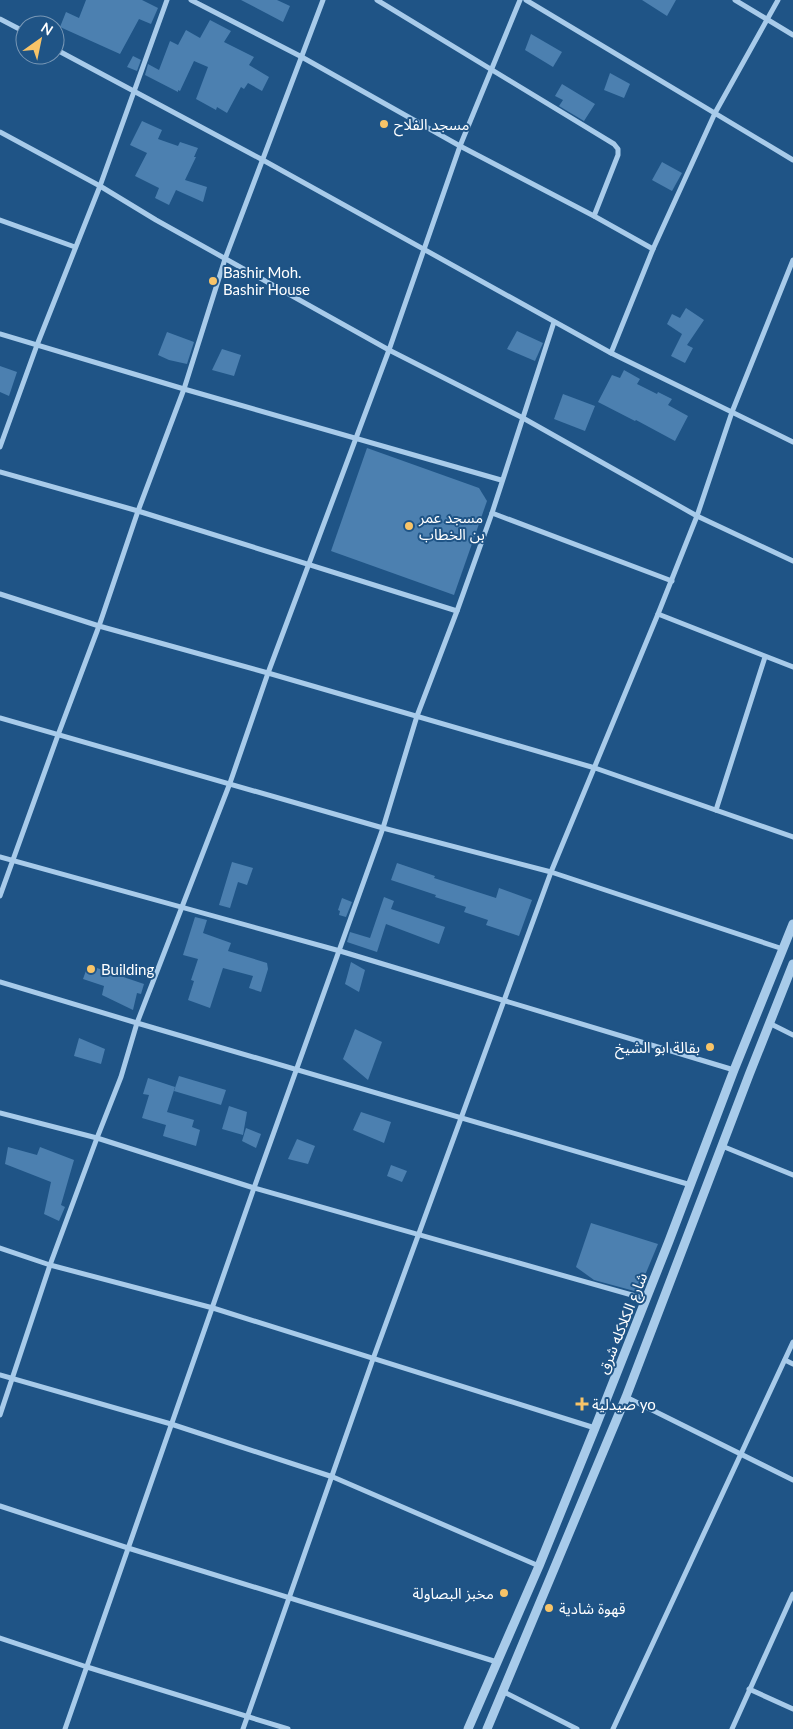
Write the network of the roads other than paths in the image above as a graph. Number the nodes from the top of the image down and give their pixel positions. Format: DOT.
graph roads {
  1 [pos="167,0"];
  2 [pos="191,0"];
  3 [pos="323,0"];
  4 [pos="377,0"];
  5 [pos="520,0"];
  6 [pos="526,0"];
  7 [pos="735,0"];
  8 [pos="778,0"];
  9 [pos="0,19"];
  10 [pos="768,20"];
  11 [pos="15,27"];
  12 [pos="793,35"];
  13 [pos="65,54"];
  14 [pos="300,56"];
  15 [pos="493,69"];
  16 [pos="134,92"];
  17 [pos="715,113"];
  18 [pos="0,132"];
  19 [pos="460,146"];
  20 [pos="262,159"];
  21 [pos="793,160"];
  22 [pos="100,186"];
  23 [pos="594,216"];
  24 [pos="0,220"];
  25 [pos="75,247"];
  26 [pos="653,250"];
  27 [pos="424,251"];
  28 [pos="225,259"];
  29 [pos="793,260"];
  30 [pos="554,322"];
  31 [pos="0,334"];
  32 [pos="36,346"];
  33 [pos="389,350"];
  34 [pos="611,353"];
  35 [pos="184,389"];
  36 [pos="732,412"];
  37 [pos="523,418"];
  38 [pos="355,439"];
  39 [pos="793,442"];
  40 [pos="0,446"];
  41 [pos="0,472"];
  42 [pos="501,480"];
  43 [pos="138,511"];
  44 [pos="492,513"];
  45 [pos="697,516"];
  46 [pos="793,562"];
  47 [pos="309,564"];
  48 [pos="672,580"];
  49 [pos="0,594"];
  50 [pos="457,611"];
  51 [pos="658,614"];
  52 [pos="99,626"];
  53 [pos="765,657"];
  54 [pos="793,668"];
  55 [pos="268,673"];
  56 [pos="417,716"];
  57 [pos="0,718"];
  58 [pos="58,735"];
  59 [pos="595,768"];
  60 [pos="230,783"];
  61 [pos="716,810"];
  62 [pos="383,828"];
  63 [pos="793,837"];
  64 [pos="0,857"];
  65 [pos="12,861"];
  66 [pos="551,872"];
  67 [pos="0,896"];
  68 [pos="182,908"];
  69 [pos="793,924"];
  70 [pos="783,949"];
  71 [pos="340,951"];
  72 [pos="793,964"];
  73 [pos="0,982"];
  74 [pos="504,1000"];
  75 [pos="770,1023"];
  76 [pos="137,1024"];
  77 [pos="793,1035"];
  78 [pos="297,1070"];
  79 [pos="734,1070"];
  80 [pos="0,1113"];
  81 [pos="463,1117"];
  82 [pos="96,1138"];
  83 [pos="722,1146"];
  84 [pos="793,1175"];
  85 [pos="691,1185"];
  86 [pos="254,1188"];
  87 [pos="419,1234"];
  88 [pos="0,1248"];
  89 [pos="50,1265"];
  90 [pos="646,1299"];
  91 [pos="213,1308"];
  92 [pos="793,1342"];
  93 [pos="373,1359"];
  94 [pos="785,1360"];
  95 [pos="793,1364"];
  96 [pos="0,1375"];
  97 [pos="11,1378"];
  98 [pos="626,1397"];
  99 [pos="0,1415"];
  100 [pos="171,1424"];
  101 [pos="595,1428"];
  102 [pos="741,1454"];
  103 [pos="333,1477"];
  104 [pos="793,1480"];
  105 [pos="0,1506"];
  106 [pos="128,1548"];
  107 [pos="539,1566"];
  108 [pos="793,1594"];
  109 [pos="289,1597"];
  110 [pos="0,1638"];
  111 [pos="497,1662"];
  112 [pos="87,1667"];
  113 [pos="749,1689"];
  114 [pos="504,1692"];
  115 [pos="793,1709"];
  116 [pos="247,1716"];
  117 [pos="65,1729"];
  118 [pos="243,1729"];
  119 [pos="288,1729"];
  120 [pos="468,1729"];
  121 [pos="487,1729"];
  122 [pos="577,1729"];
  123 [pos="613,1729"];
  124 [pos="732,1729"];
  1 -- 16 [label="street"];
  2 -- 14 [label="street"];
  3 -- 14 [label="street"];
  4 -- 15 [label="street"];
  5 -- 15 [label="street"];
  6 -- 17 [label="street"];
  7 -- 10 [label="street"];
  8 -- 10 [label="street"];
  9 -- 11 [label="street"];
  10 -- 12 [label="street"];
  10 -- 17 [label="street"];
  13 -- 16 [label="street"];
  14 -- 19 [label="street"];
  14 -- 20 [label="street"];
  15 -- 19 [label="street"];
  15 -- 23 [label="street"];
  16 -- 20 [label="street"];
  16 -- 22 [label="street"];
  17 -- 21 [label="street"];
  17 -- 26 [label="street"];
  18 -- 22 [label="street"];
  19 -- 23 [label="street"];
  19 -- 27 [label="street"];
  20 -- 27 [label="street"];
  20 -- 28 [label="street"];
  22 -- 25 [label="street"];
  22 -- 28 [label="street"];
  23 -- 26 [label="street"];
  24 -- 25 [label="street"];
  25 -- 32 [label="street"];
  26 -- 34 [label="street"];
  27 -- 30 [label="street"];
  27 -- 33 [label="street"];
  28 -- 33 [label="street"];
  28 -- 35 [label="street"];
  29 -- 36 [label="street"];
  30 -- 34 [label="street"];
  30 -- 37 [label="street"];
  31 -- 32 [label="street"];
  32 -- 35 [label="street"];
  32 -- 40 [label="street"];
  33 -- 37 [label="street"];
  33 -- 38 [label="street"];
  34 -- 36 [label="street"];
  35 -- 38 [label="street"];
  35 -- 43 [label="street"];
  36 -- 39 [label="street"];
  36 -- 45 [label="street"];
  37 -- 42 [label="street"];
  37 -- 45 [label="street"];
  38 -- 42 [label="street"];
  38 -- 47 [label="street"];
  41 -- 43 [label="street"];
  42 -- 44 [label="street"];
  43 -- 47 [label="street"];
  43 -- 52 [label="street"];
  44 -- 48 [label="street"];
  44 -- 50 [label="street"];
  45 -- 46 [label="street"];
  45 -- 48 [label="street"];
  47 -- 50 [label="street"];
  47 -- 55 [label="street"];
  48 -- 51 [label="street"];
  49 -- 52 [label="street"];
  50 -- 56 [label="street"];
  51 -- 53 [label="street"];
  51 -- 59 [label="street"];
  52 -- 55 [label="street"];
  52 -- 58 [label="street"];
  53 -- 54 [label="street"];
  53 -- 61 [label="street"];
  55 -- 56 [label="street"];
  55 -- 60 [label="street"];
  56 -- 59 [label="street"];
  56 -- 62 [label="street"];
  57 -- 58 [label="street"];
  58 -- 60 [label="street"];
  58 -- 65 [label="street"];
  59 -- 61 [label="street"];
  59 -- 66 [label="street"];
  60 -- 62 [label="street"];
  60 -- 68 [label="street"];
  61 -- 63 [label="street"];
  62 -- 66 [label="street"];
  62 -- 71 [label="street"];
  64 -- 65 [label="street"];
  65 -- 67 [label="street"];
  65 -- 68 [label="street"];
  66 -- 70 [label="street"];
  66 -- 74 [label="street"];
  68 -- 71 [label="street"];
  68 -- 76 [label="street"];
  69 -- 70 [label="street, شارع الكلاكله شرق"];
  70 -- 79 [label="street, شارع الكلاكله شرق"];
  71 -- 74 [label="street"];
  71 -- 78 [label="street"];
  72 -- 75 [label="street, شارع الكلاكله شرق"];
  73 -- 76 [label="street"];
  74 -- 79 [label="street"];
  74 -- 81 [label="street"];
  75 -- 77 [label="street"];
  75 -- 83 [label="street, شارع الكلاكله شرق"];
  76 -- 78 [label="street"];
  76 -- 82 [label="street"];
  78 -- 81 [label="street"];
  78 -- 86 [label="street"];
  79 -- 85 [label="street, شارع الكلاكله شرق"];
  80 -- 82 [label="street"];
  81 -- 85 [label="street"];
  81 -- 87 [label="street"];
  82 -- 86 [label="street"];
  82 -- 89 [label="street"];
  83 -- 84 [label="street"];
  83 -- 98 [label="street, شارع الكلاكله شرق"];
  85 -- 90 [label="street, شارع الكلاكله شرق"];
  86 -- 87 [label="street"];
  86 -- 91 [label="street"];
  87 -- 90 [label="street"];
  87 -- 93 [label="street"];
  88 -- 89 [label="street"];
  89 -- 91 [label="street"];
  89 -- 97 [label="street"];
  90 -- 101 [label="street, شارع الكلاكله شرق"];
  91 -- 93 [label="street"];
  91 -- 100 [label="street"];
  92 -- 94 [label="street"];
  93 -- 101 [label="street"];
  93 -- 103 [label="street"];
  94 -- 95 [label="street"];
  94 -- 102 [label="street"];
  96 -- 97 [label="street"];
  97 -- 99 [label="street"];
  97 -- 100 [label="street"];
  98 -- 102 [label="street"];
  98 -- 114 [label="street, شارع الكلاكله شرق"];
  100 -- 103 [label="street"];
  100 -- 106 [label="street"];
  101 -- 107 [label="street, شارع الكلاكله شرق"];
  102 -- 104 [label="street"];
  102 -- 123 [label="street"];
  103 -- 107 [label="street"];
  103 -- 109 [label="street"];
  105 -- 106 [label="street"];
  106 -- 109 [label="street"];
  106 -- 112 [label="street"];
  107 -- 111 [label="street, شارع الكلاكله شرق"];
  108 -- 113 [label="street"];
  109 -- 111 [label="street"];
  109 -- 116 [label="street"];
  110 -- 112 [label="street"];
  111 -- 120 [label="street, شارع الكلاكله شرق"];
  112 -- 116 [label="street"];
  112 -- 117 [label="street"];
  113 -- 115 [label="street"];
  113 -- 124 [label="street"];
  114 -- 121 [label="street, شارع الكلاكله شرق"];
  114 -- 122 [label="street"];
  116 -- 118 [label="street"];
  116 -- 119 [label="street"];
}
